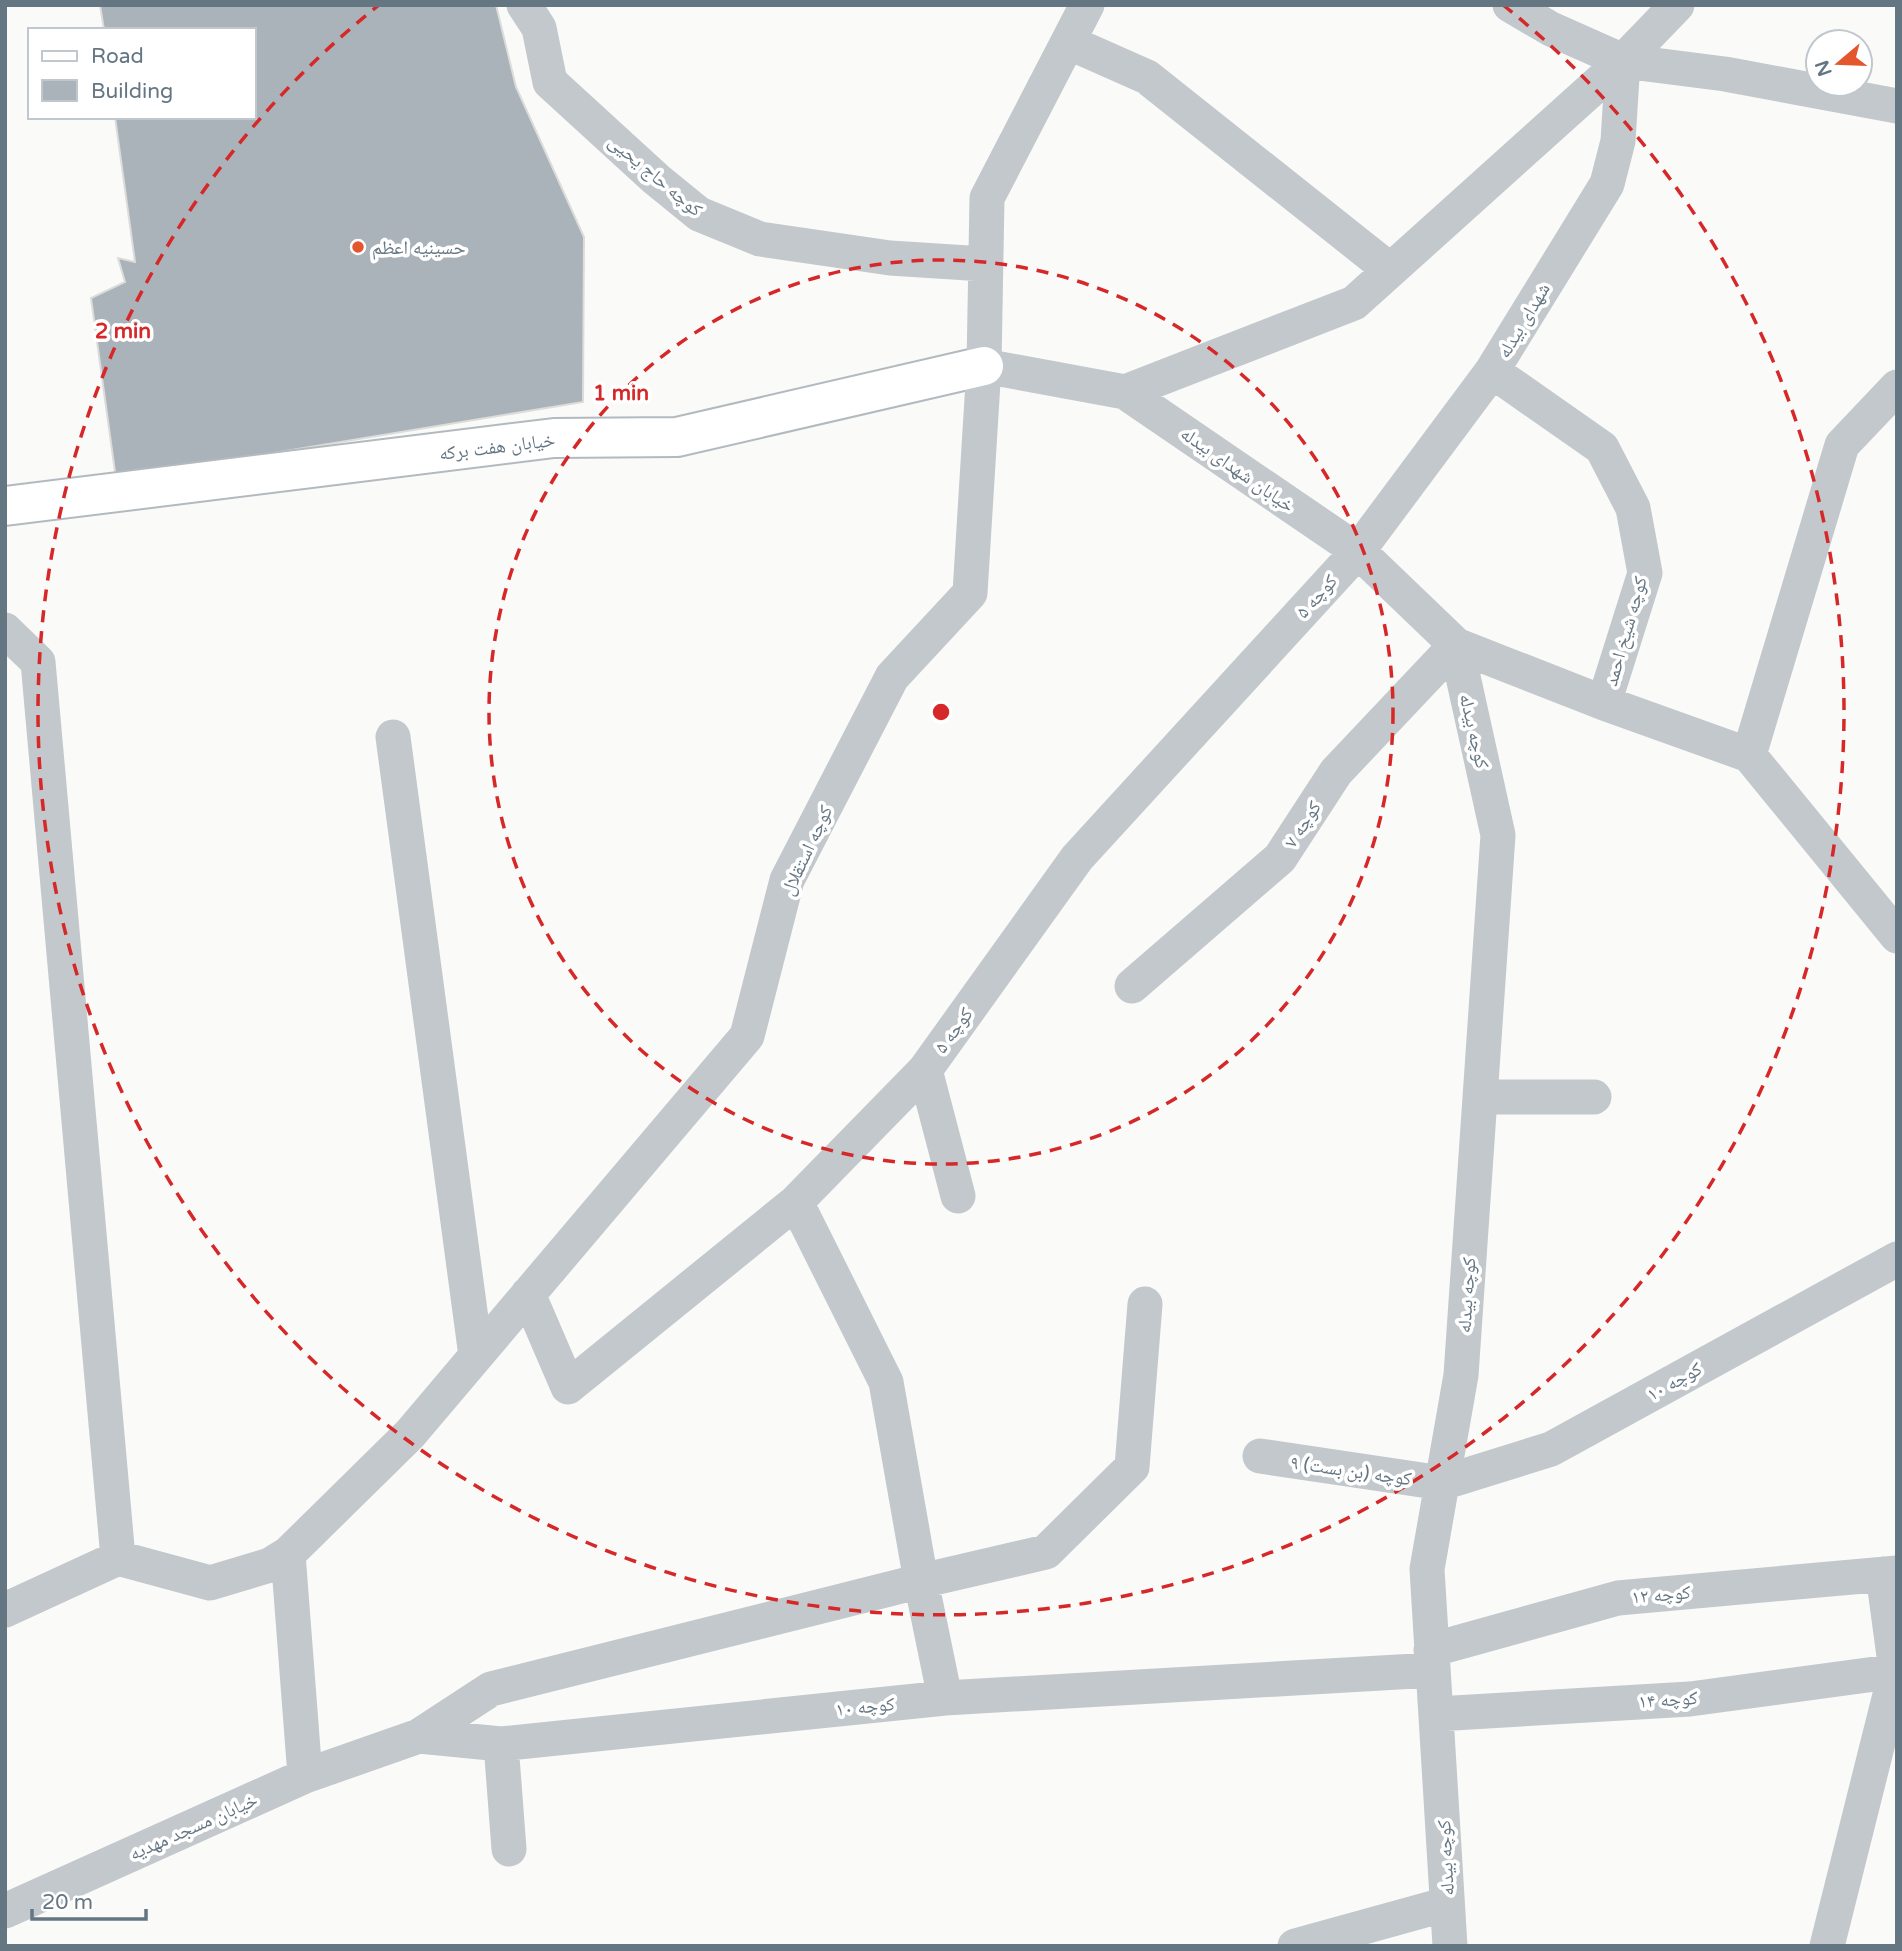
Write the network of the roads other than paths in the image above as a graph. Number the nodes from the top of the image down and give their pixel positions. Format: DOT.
graph roads {
  1 [pos="524,5"];
  2 [pos="1087,5"];
  3 [pos="1510,5"];
  4 [pos="1677,5"];
  5 [pos="1068,42"];
  6 [pos="1623,61"];
  7 [pos="1897,106"];
  8 [pos="984,264"];
  9 [pos="1391,270"];
  10 [pos="984,366"];
  11 [pos="1492,371"];
  12 [pos="1897,387"];
  13 [pos="1125,391"];
  14 [pos="5,506"];
  15 [pos="1358,551"];
  16 [pos="5,630"];
  17 [pos="1455,645"];
  18 [pos="1604,703"];
  19 [pos="393,737"];
  20 [pos="1749,755"];
  21 [pos="1897,936"];
  22 [pos="1132,986"];
  23 [pos="925,1070"];
  24 [pos="1481,1097"];
  25 [pos="1594,1097"];
  26 [pos="958,1196"];
  27 [pos="796,1202"];
  28 [pos="1897,1259"];
  29 [pos="528,1294"];
  30 [pos="1145,1304"];
  31 [pos="476,1356"];
  32 [pos="1260,1456"];
  33 [pos="1442,1483"];
  34 [pos="288,1554"];
  35 [pos="118,1558"];
  36 [pos="1890,1573"];
  37 [pos="922,1581"];
  38 [pos="5,1609"];
  39 [pos="1432,1660"];
  40 [pos="1896,1671"];
  41 [pos="945,1698"];
  42 [pos="1437,1714"];
  43 [pos="419,1736"];
  44 [pos="501,1744"];
  45 [pos="305,1776"];
  46 [pos="509,1849"];
  47 [pos="1447,1904"];
  48 [pos="5,1911"];
  49 [pos="1295,1946"];
  50 [pos="1450,1946"];
  51 [pos="1827,1946"];
  1 -- 8 [label="street, کوچه حاج یحیی"];
  2 -- 5 [label="street, کوچه استقلال"];
  3 -- 6 [label="street"];
  4 -- 6 [label="street"];
  5 -- 8 [label="street, کوچه استقلال"];
  5 -- 9 [label="street"];
  6 -- 7 [label="street"];
  6 -- 9 [label="street"];
  6 -- 11 [label="street, شهدای بیدله"];
  8 -- 10 [label="street, کوچه استقلال"];
  9 -- 13 [label="street"];
  10 -- 13 [label="street, خیابان شهدای بیدله"];
  10 -- 14 [label="street, خیابان هفت برکه"];
  10 -- 29 [label="street, کوچه استقلال"];
  11 -- 15 [label="street, شهدای بیدله"];
  11 -- 18 [label="street, کوچه شیخ احمد"];
  12 -- 20 [label="street"];
  13 -- 15 [label="street, خیابان شهدای بیدله"];
  15 -- 17 [label="street, خیابان شهدای بیدله"];
  15 -- 23 [label="street, کوچه ۵"];
  16 -- 35 [label="street"];
  17 -- 18 [label="street"];
  17 -- 22 [label="street, کوچه ۷"];
  17 -- 24 [label="street, کوچه بیدله"];
  18 -- 20 [label="street"];
  19 -- 31 [label="street"];
  20 -- 21 [label="street"];
  23 -- 26 [label="street"];
  23 -- 27 [label="street, کوچه ۵"];
  24 -- 25 [label="street"];
  24 -- 33 [label="street, کوچه بیدله"];
  27 -- 29 [label="street, کوچه ۵"];
  27 -- 37 [label="street"];
  28 -- 33 [label="street, کوچه ۱۰"];
  29 -- 31 [label="street, کوچه استقلال"];
  30 -- 37 [label="street"];
  31 -- 34 [label="street, کوچه استقلال"];
  32 -- 33 [label="street, کوچه (بن بست) ۹"];
  33 -- 39 [label="street, کوچه بیدله"];
  34 -- 35 [label="street, کوچه استقلال"];
  34 -- 45 [label="street"];
  35 -- 38 [label="street"];
  36 -- 39 [label="street, کوچه ۱۲"];
  36 -- 40 [label="street"];
  37 -- 41 [label="street"];
  37 -- 43 [label="street"];
  39 -- 41 [label="street, کوچه ۱۰"];
  39 -- 42 [label="street, کوچه بیدله"];
  40 -- 42 [label="street, کوچه ۱۴"];
  40 -- 51 [label="street"];
  41 -- 44 [label="street, کوچه ۱۰"];
  42 -- 47 [label="street, کوچه بیدله"];
  43 -- 44 [label="street, کوچه ۱۰"];
  43 -- 45 [label="street, کوچه ۱۰"];
  44 -- 46 [label="street"];
  45 -- 48 [label="street, خیابان مسجد مهدیه"];
  47 -- 49 [label="street"];
  47 -- 50 [label="street, کوچه بیدله"];
}
